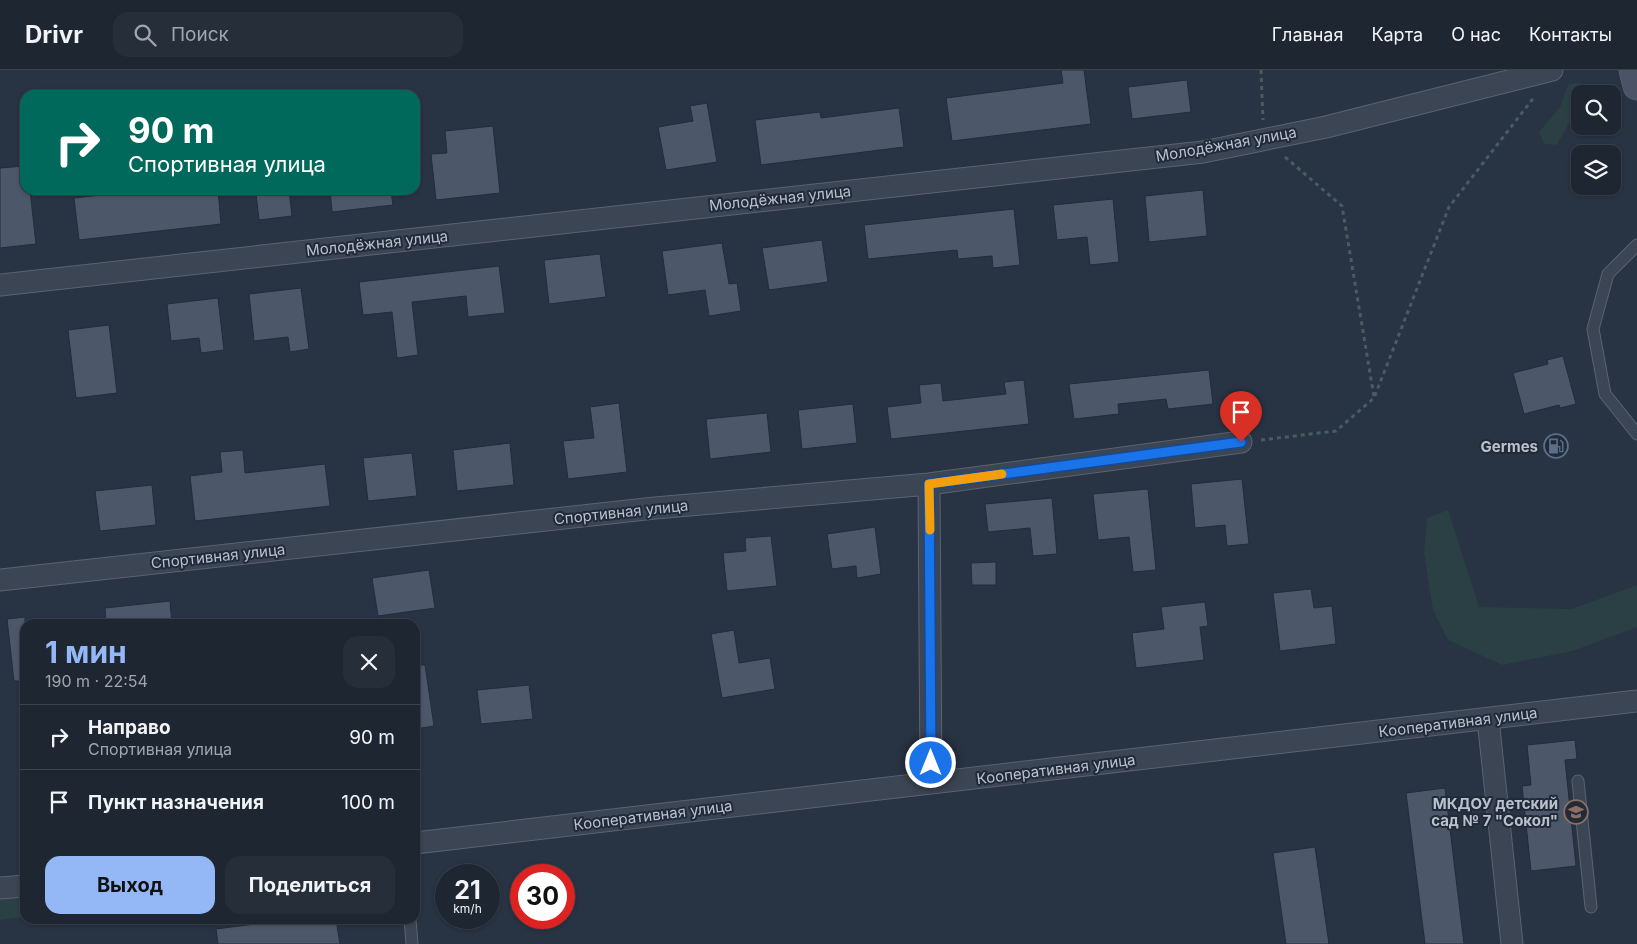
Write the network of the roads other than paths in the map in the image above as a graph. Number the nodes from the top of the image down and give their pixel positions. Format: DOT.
graph roads {
  1 [pos="1552,70"];
  2 [pos="1633,70"];
  3 [pos="1637,86"];
  4 [pos="1637,245"];
  5 [pos="0,285"];
  6 [pos="1637,434"];
  7 [pos="1241,442"];
  8 [pos="929,484"];
  9 [pos="0,580"];
  10 [pos="1637,701"];
  11 [pos="1488,719"];
  12 [pos="1578,780"];
  13 [pos="931,783"];
  14 [pos="420,842"];
  15 [pos="20,886"];
  16 [pos="0,888"];
  17 [pos="1591,906"];
  18 [pos="410,924"];
  19 [pos="412,944"];
  20 [pos="1512,944"];
  1 -- 5 [label="street, Молодёжная улица"];
  2 -- 3 [label="street"];
  4 -- 6 [label="lane"];
  7 -- 8 [label="street, Спортивная улица"];
  8 -- 9 [label="street, Спортивная улица"];
  8 -- 13 [label="street"];
  10 -- 11 [label="street, Кооперативная улица"];
  11 -- 13 [label="street, Кооперативная улица"];
  11 -- 20 [label="street"];
  12 -- 17 [label="lane"];
  13 -- 14 [label="street, Кооперативная улица"];
  15 -- 16 [label="street"];
  18 -- 19 [label="lane"];
}
